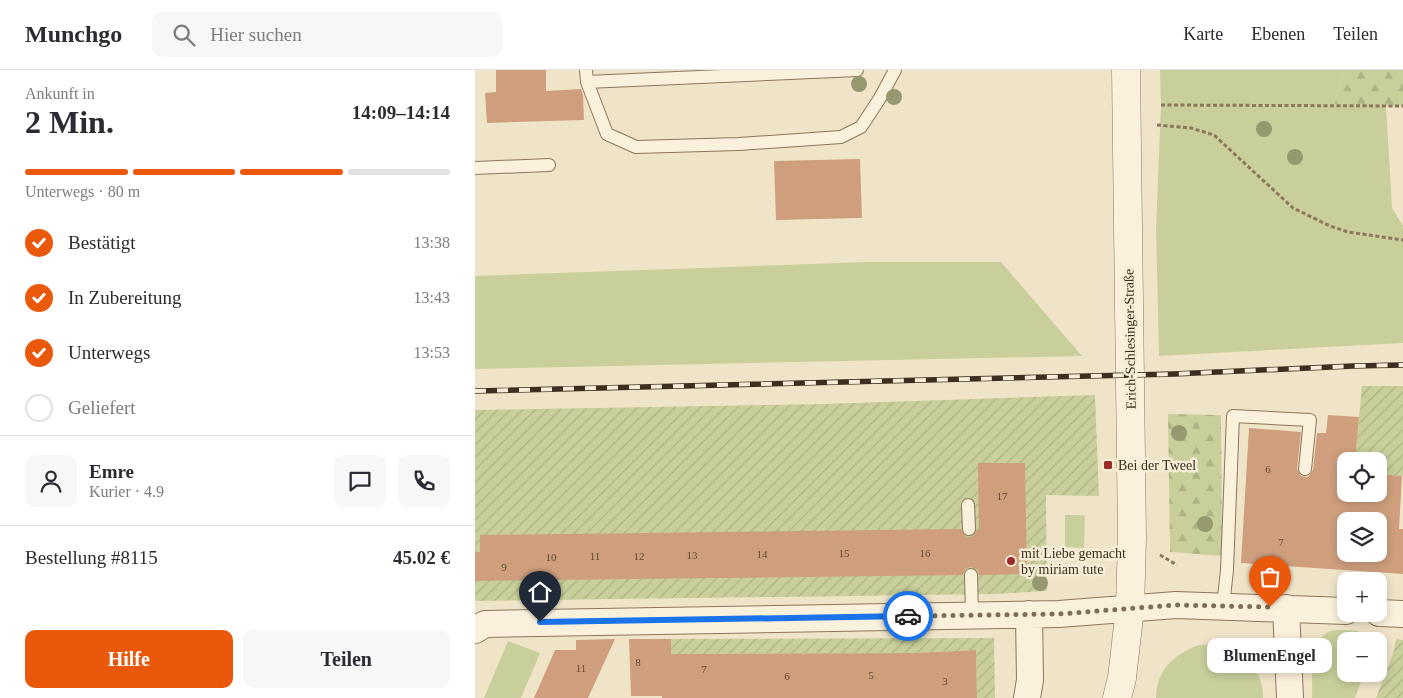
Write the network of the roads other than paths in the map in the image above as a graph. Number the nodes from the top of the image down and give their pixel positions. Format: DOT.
graph roads {
  1 [pos="857,70"];
  2 [pos="895,70"];
  3 [pos="1126,70"];
  4 [pos="587,76"];
  5 [pos="549,165"];
  6 [pos="475,168"];
  7 [pos="1305,469"];
  8 [pos="968,505"];
  9 [pos="969,529"];
  10 [pos="971,575"];
  11 [pos="1223,606"];
  12 [pos="1129,608"];
  13 [pos="1286,608"];
  14 [pos="1337,611"];
  15 [pos="1387,613"];
  16 [pos="1029,614"];
  17 [pos="1403,614"];
  18 [pos="972,615"];
  19 [pos="475,630"];
  20 [pos="1027,698"];
  21 [pos="1117,698"];
  22 [pos="1290,698"];
  1 -- 4 [label="lane"];
  2 -- 4 [label="lane"];
  3 -- 12 [label="street, Erich-Schlesinger-Straße"];
  5 -- 6 [label="lane"];
  7 -- 11 [label="lane"];
  8 -- 9 [label="lane"];
  10 -- 18 [label="lane"];
  11 -- 12 [label="street"];
  11 -- 13 [label="street"];
  12 -- 16 [label="street"];
  12 -- 21 [label="street, Erich-Schlesinger-Straße"];
  13 -- 14 [label="street"];
  13 -- 22 [label="street"];
  15 -- 17 [label="street"];
  16 -- 18 [label="street"];
  16 -- 20 [label="street"];
  18 -- 19 [label="street"];
}
